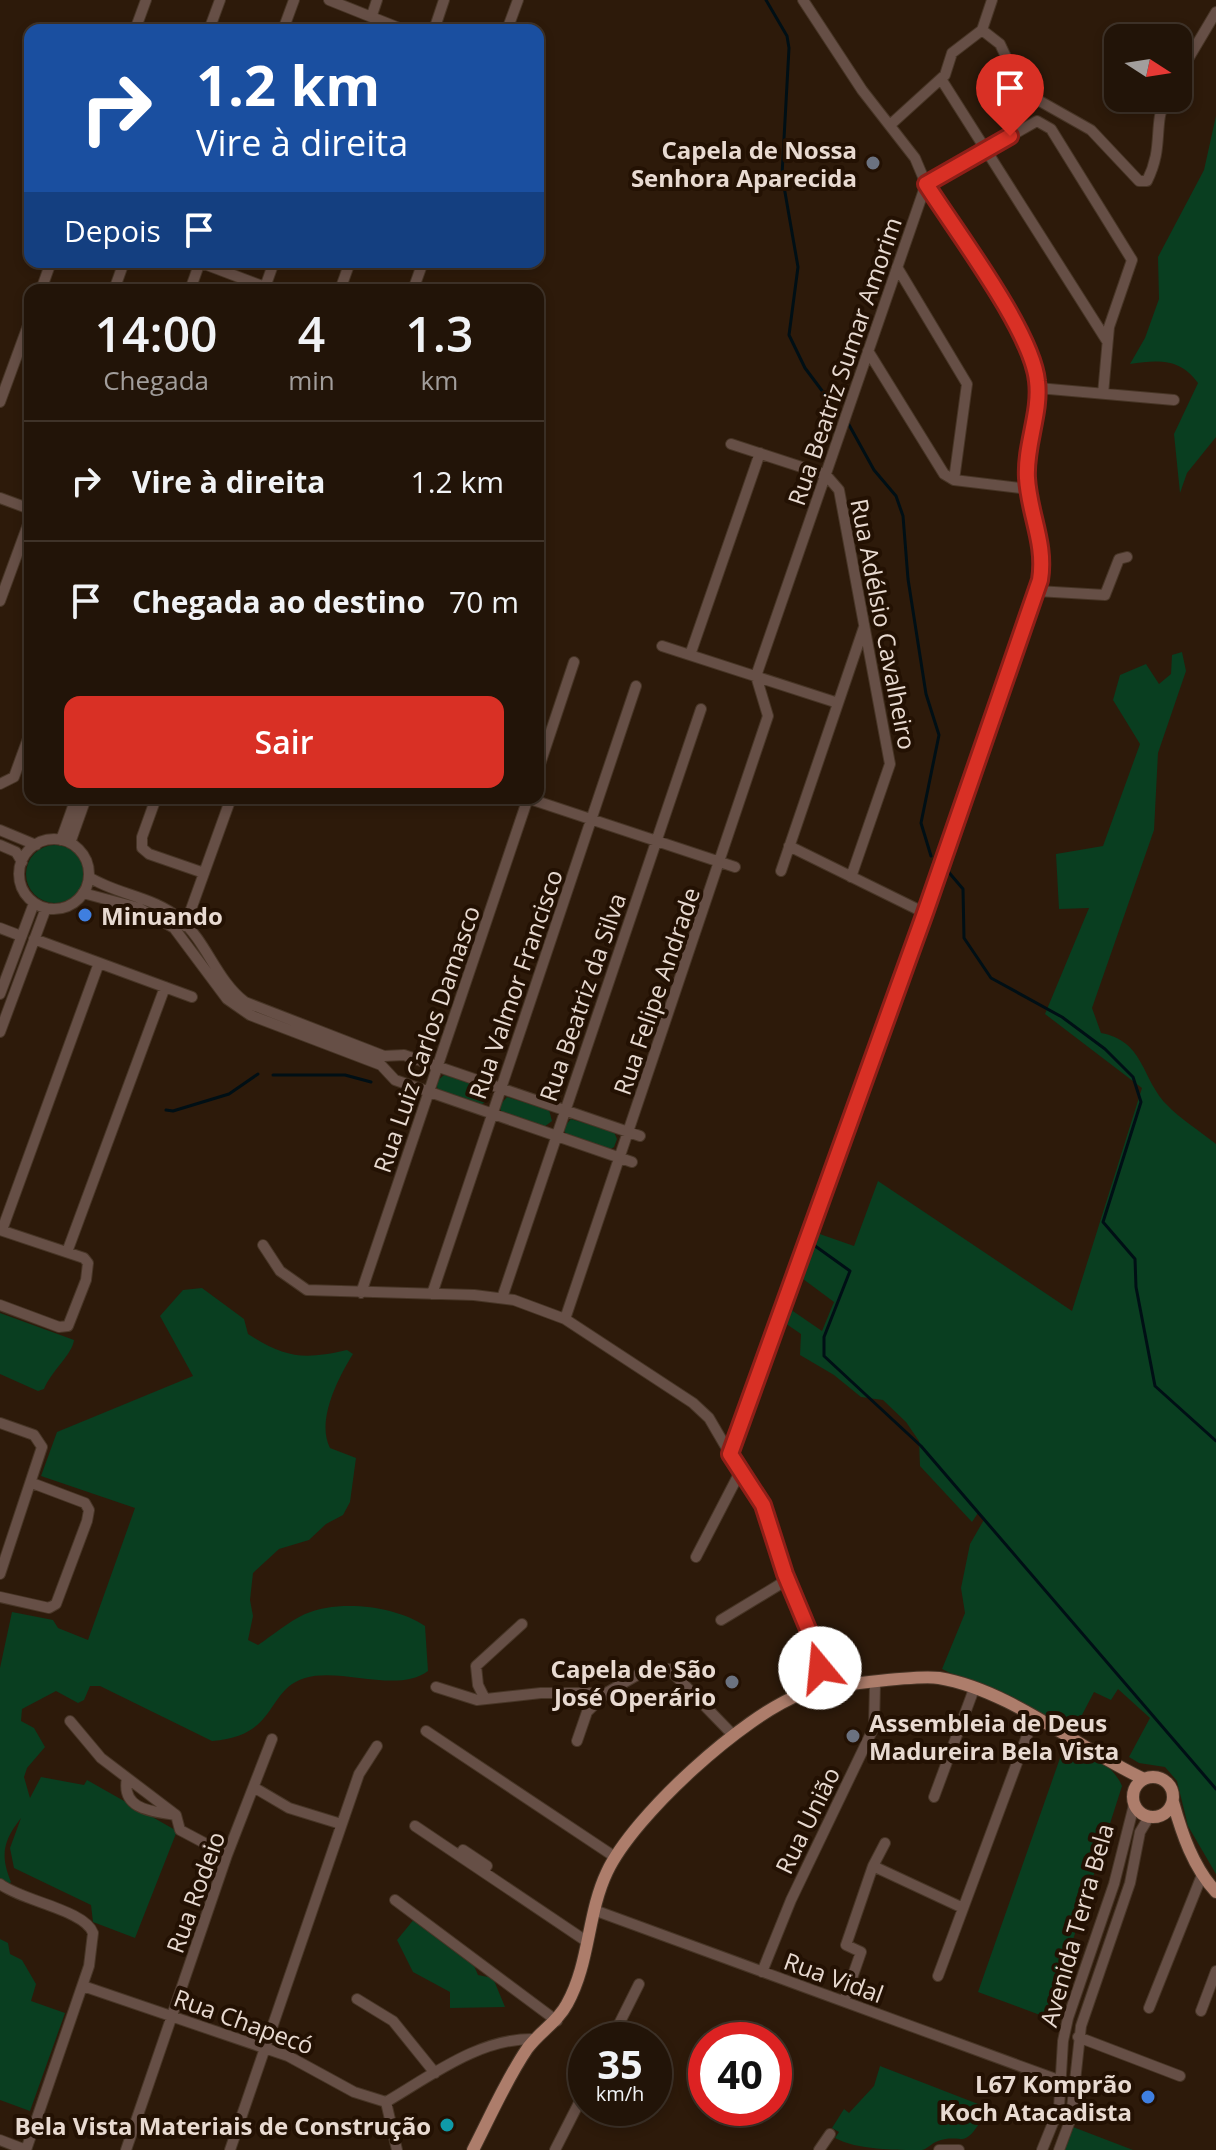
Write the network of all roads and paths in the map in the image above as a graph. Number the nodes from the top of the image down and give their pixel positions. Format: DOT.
graph roads {
  1 [pos="146,0"];
  2 [pos="220,0"];
  3 [pos="294,0"];
  4 [pos="329,0"];
  5 [pos="366,0"];
  6 [pos="377,0"];
  7 [pos="444,0"];
  8 [pos="518,0"];
  9 [pos="803,0"];
  10 [pos="992,0"];
  11 [pos="1216,12"];
  12 [pos="367,13"];
  13 [pos="137,24"];
  14 [pos="211,24"];
  15 [pos="285,24"];
  16 [pos="391,24"];
  17 [pos="436,24"];
  18 [pos="509,24"];
  19 [pos="982,30"];
  20 [pos="1192,52"];
  21 [pos="941,79"];
  22 [pos="1162,112"];
  23 [pos="890,125"];
  24 [pos="987,148"];
  25 [pos="926,184"];
  26 [pos="897,267"];
  27 [pos="214,268"];
  28 [pos="254,284"];
  29 [pos="24,336"];
  30 [pos="1107,341"];
  31 [pos="868,351"];
  32 [pos="1038,388"];
  33 [pos="1103,394"];
  34 [pos="1174,400"];
  35 [pos="0,402"];
  36 [pos="731,444"];
  37 [pos="760,453"];
  38 [pos="826,475"];
  39 [pos="954,480"];
  40 [pos="1029,489"];
  41 [pos="0,498"];
  42 [pos="24,507"];
  43 [pos="24,535"];
  44 [pos="1127,557"];
  45 [pos="1037,591"];
  46 [pos="0,601"];
  47 [pos="864,626"];
  48 [pos="662,646"];
  49 [pos="690,655"];
  50 [pos="574,662"];
  51 [pos="852,663"];
  52 [pos="873,671"];
  53 [pos="756,676"];
  54 [pos="636,686"];
  55 [pos="838,703"];
  56 [pos="701,709"];
  57 [pos="24,750"];
  58 [pos="544,752"];
  59 [pos="0,784"];
  60 [pos="544,803"];
  61 [pos="75,804"];
  62 [pos="83,804"];
  63 [pos="154,804"];
  64 [pos="229,804"];
  65 [pos="526,804"];
  66 [pos="592,819"];
  67 [pos="0,830"];
  68 [pos="656,841"];
  69 [pos="66,842"];
  70 [pos="0,845"];
  71 [pos="36,845"];
  72 [pos="789,846"];
  73 [pos="22,862"];
  74 [pos="721,862"];
  75 [pos="735,867"];
  76 [pos="781,871"];
  77 [pos="204,873"];
  78 [pos="89,877"];
  79 [pos="851,877"];
  80 [pos="83,893"];
  81 [pos="34,903"];
  82 [pos="46,908"];
  83 [pos="925,913"];
  84 [pos="185,924"];
  85 [pos="0,928"];
  86 [pos="181,935"];
  87 [pos="21,936"];
  88 [pos="34,939"];
  89 [pos="99,963"];
  90 [pos="165,987"];
  91 [pos="0,995"];
  92 [pos="192,997"];
  93 [pos="11,1001"];
  94 [pos="0,1032"];
  95 [pos="382,1061"];
  96 [pos="438,1066"];
  97 [pos="501,1088"];
  98 [pos="429,1092"];
  99 [pos="565,1110"];
  100 [pos="493,1114"];
  101 [pos="629,1132"];
  102 [pos="557,1136"];
  103 [pos="640,1136"];
  104 [pos="620,1158"];
  105 [pos="632,1162"];
  106 [pos="1,1230"];
  107 [pos="263,1245"];
  108 [pos="67,1252"];
  109 [pos="361,1293"];
  110 [pos="432,1294"];
  111 [pos="502,1298"];
  112 [pos="0,1305"];
  113 [pos="565,1319"];
  114 [pos="0,1423"];
  115 [pos="730,1454"];
  116 [pos="741,1470"];
  117 [pos="32,1483"];
  118 [pos="696,1557"];
  119 [pos="0,1574"];
  120 [pos="787,1580"];
  121 [pos="0,1597"];
  122 [pos="721,1620"];
  123 [pos="522,1624"];
  124 [pos="875,1684"];
  125 [pos="436,1687"];
  126 [pos="974,1689"];
  127 [pos="815,1690"];
  128 [pos="606,1693"];
  129 [pos="485,1699"];
  130 [pos="1034,1717"];
  131 [pos="70,1721"];
  132 [pos="426,1731"];
  133 [pos="733,1735"];
  134 [pos="272,1739"];
  135 [pos="577,1741"];
  136 [pos="377,1746"];
  137 [pos="1119,1768"];
  138 [pos="127,1778"];
  139 [pos="1144,1779"];
  140 [pos="255,1788"];
  141 [pos="934,1797"];
  142 [pos="1134,1799"];
  143 [pos="1173,1802"];
  144 [pos="176,1815"];
  145 [pos="1153,1817"];
  146 [pos="341,1824"];
  147 [pos="415,1826"];
  148 [pos="1182,1835"];
  149 [pos="885,1843"];
  150 [pos="463,1850"];
  151 [pos="227,1855"];
  152 [pos="615,1857"];
  153 [pos="873,1866"];
  154 [pos="1202,1875"];
  155 [pos="0,1884"];
  156 [pos="1216,1892"];
  157 [pos="395,1900"];
  158 [pos="963,1908"];
  159 [pos="594,1910"];
  160 [pos="587,1939"];
  161 [pos="1216,1971"];
  162 [pos="762,1972"];
  163 [pos="938,1976"];
  164 [pos="639,1984"];
  165 [pos="83,1986"];
  166 [pos="357,1999"];
  167 [pos="844,2001"];
  168 [pos="1149,2008"];
  169 [pos="1201,2011"];
  170 [pos="172,2016"];
  171 [pos="557,2021"];
  172 [pos="620,2022"];
  173 [pos="1078,2037"];
  174 [pos="536,2039"];
  175 [pos="265,2048"];
  176 [pos="435,2073"];
  177 [pos="1180,2076"];
  178 [pos="1061,2081"];
  179 [pos="386,2102"];
  180 [pos="568,2124"];
  181 [pos="830,2134"];
  182 [pos="0,2140"];
  183 [pos="26,2150"];
  184 [pos="126,2150"];
  185 [pos="230,2150"];
  186 [pos="397,2150"];
  187 [pos="473,2150"];
  188 [pos="555,2150"];
  189 [pos="819,2150"];
  190 [pos="939,2150"];
  191 [pos="959,2150"];
  192 [pos="1042,2150"];
  193 [pos="1059,2150"];
  1 -- 13 [label="street"];
  2 -- 14 [label="street"];
  3 -- 15 [label="street"];
  4 -- 12 [label="street"];
  5 -- 12 [label="street"];
  6 -- 12 [label="street"];
  7 -- 17 [label="street"];
  8 -- 18 [label="street"];
  9 -- 23 [label="street"];
  10 -- 19 [label="street"];
  11 -- 20 [label="street"];
  12 -- 16 [label="street"];
  19 -- 21 [label="street"];
  19 -- 22 [label="street"];
  21 -- 23 [label="street"];
  21 -- 24 [label="street"];
  23 -- 25 [label="street"];
  24 -- 25 [label="street"];
  24 -- 30 [label="street"];
  24 -- 30 [label="street"];
  25 -- 26 [label="street, Rua Beatriz Sumar Amorim"];
  25 -- 32 [label="street"];
  26 -- 31 [label="street, Rua Beatriz Sumar Amorim"];
  26 -- 39 [label="street"];
  27 -- 28 [label="street"];
  29 -- 35 [label="street"];
  30 -- 33 [label="street"];
  31 -- 38 [label="street, Rua Beatriz Sumar Amorim"];
  31 -- 39 [label="street"];
  32 -- 33 [label="street"];
  32 -- 40 [label="street"];
  33 -- 34 [label="street"];
  36 -- 37 [label="street"];
  37 -- 38 [label="street"];
  37 -- 49 [label="street"];
  38 -- 47 [label="street, Rua Adélsio Cavalheiro"];
  38 -- 53 [label="street, Rua Beatriz Sumar Amorim"];
  39 -- 40 [label="street"];
  40 -- 45 [label="street"];
  41 -- 42 [label="street"];
  43 -- 46 [label="street"];
  44 -- 45 [label="street"];
  45 -- 83 [label="street"];
  47 -- 51 [label="street"];
  47 -- 52 [label="street, Rua Adélsio Cavalheiro"];
  48 -- 49 [label="street"];
  49 -- 53 [label="street"];
  50 -- 58 [label="street"];
  51 -- 52 [label="street"];
  51 -- 55 [label="street"];
  52 -- 79 [label="street, Rua Adélsio Cavalheiro"];
  53 -- 55 [label="street"];
  53 -- 74 [label="street, Rua Felipe Andrade"];
  54 -- 66 [label="street, Rua Valmor Francisco"];
  55 -- 72 [label="street"];
  56 -- 68 [label="street, Rua Beatriz da Silva"];
  57 -- 59 [label="street"];
  60 -- 66 [label="street"];
  61 -- 69 [label="street"];
  62 -- 69 [label="street"];
  63 -- 77 [label="street"];
  64 -- 77 [label="street"];
  65 -- 96 [label="street, Rua Luiz Carlos Damasco"];
  66 -- 68 [label="street"];
  66 -- 97 [label="street, Rua Valmor Francisco"];
  67 -- 71 [label="street"];
  68 -- 74 [label="street"];
  68 -- 99 [label="street, Rua Beatriz da Silva"];
  69 -- 71 [label="street"];
  69 -- 78 [label="street"];
  70 -- 73 [label="street"];
  71 -- 73 [label="street"];
  72 -- 76 [label="street"];
  72 -- 79 [label="street"];
  73 -- 81 [label="street"];
  74 -- 75 [label="street"];
  74 -- 101 [label="street, Rua Felipe Andrade"];
  77 -- 84 [label="street"];
  78 -- 80 [label="street"];
  78 -- 84 [label="street"];
  79 -- 83 [label="street"];
  80 -- 82 [label="street"];
  80 -- 86 [label="street"];
  81 -- 82 [label="street"];
  81 -- 87 [label="street"];
  82 -- 88 [label="street"];
  83 -- 115 [label="street"];
  84 -- 86 [label="street"];
  84 -- 95 [label="street"];
  85 -- 87 [label="street"];
  86 -- 95 [label="street"];
  87 -- 91 [label="street"];
  88 -- 89 [label="street"];
  88 -- 93 [label="street"];
  89 -- 90 [label="street"];
  89 -- 106 [label="street"];
  90 -- 92 [label="street"];
  90 -- 108 [label="street"];
  91 -- 93 [label="street"];
  93 -- 94 [label="street"];
  95 -- 96 [label="street"];
  95 -- 98 [label="street"];
  96 -- 97 [label="street"];
  96 -- 98 [label="street, Rua Luiz Carlos Damasco"];
  97 -- 99 [label="street"];
  97 -- 100 [label="street, Rua Valmor Francisco"];
  98 -- 100 [label="street"];
  98 -- 109 [label="street, Rua Luiz Carlos Damasco"];
  99 -- 101 [label="street"];
  99 -- 102 [label="street, Rua Beatriz da Silva"];
  100 -- 102 [label="street"];
  100 -- 110 [label="street, Rua Valmor Francisco"];
  101 -- 103 [label="street"];
  101 -- 104 [label="street, Rua Felipe Andrade"];
  102 -- 104 [label="street"];
  102 -- 111 [label="street, Rua Beatriz da Silva"];
  104 -- 105 [label="street"];
  104 -- 113 [label="street, Rua Felipe Andrade"];
  106 -- 108 [label="street"];
  107 -- 109 [label="street"];
  108 -- 112 [label="street"];
  109 -- 110 [label="street"];
  110 -- 111 [label="street"];
  111 -- 113 [label="street"];
  113 -- 115 [label="street"];
  114 -- 117 [label="street"];
  115 -- 116 [label="street"];
  116 -- 118 [label="street"];
  116 -- 120 [label="street"];
  117 -- 119 [label="street"];
  117 -- 121 [label="street"];
  120 -- 122 [label="street"];
  120 -- 127 [label="street"];
  123 -- 129 [label="street"];
  124 -- 126 [label="main road"];
  124 -- 127 [label="main road"];
  124 -- 162 [label="street, Rua União"];
  125 -- 129 [label="street"];
  126 -- 130 [label="main road"];
  126 -- 141 [label="street"];
  127 -- 133 [label="main road"];
  128 -- 129 [label="street"];
  128 -- 133 [label="street"];
  128 -- 135 [label="street"];
  130 -- 137 [label="main road"];
  130 -- 158 [label="street"];
  131 -- 138 [label="street"];
  132 -- 152 [label="street"];
  133 -- 152 [label="main road"];
  134 -- 140 [label="street, Rua Rodeio"];
  136 -- 146 [label="street"];
  137 -- 139 [label="main road"];
  137 -- 142 [label="main road"];
  138 -- 144 [label="street"];
  138 -- 144 [label="street"];
  139 -- 142 [label="main road"];
  139 -- 143 [label="main road"];
  140 -- 146 [label="street"];
  140 -- 151 [label="street, Rua Rodeio"];
  142 -- 145 [label="main road"];
  142 -- 178 [label="street, Avenida Terra Bela"];
  143 -- 145 [label="main road"];
  143 -- 148 [label="main road"];
  144 -- 151 [label="street"];
  145 -- 148 [label="main road"];
  145 -- 173 [label="street, Avenida Terra Bela"];
  146 -- 175 [label="street"];
  147 -- 160 [label="street"];
  148 -- 154 [label="main road"];
  149 -- 153 [label="street"];
  150 -- 160 [label="street"];
  151 -- 170 [label="street, Rua Rodeio"];
  152 -- 159 [label="main road"];
  153 -- 158 [label="street"];
  153 -- 167 [label="street"];
  154 -- 156 [label="main road"];
  154 -- 168 [label="street"];
  155 -- 165 [label="street"];
  157 -- 171 [label="street"];
  158 -- 163 [label="street"];
  159 -- 160 [label="main road"];
  159 -- 162 [label="street, Rua Vidal"];
  160 -- 171 [label="main road"];
  161 -- 169 [label="street"];
  162 -- 167 [label="street, Rua Vidal"];
  164 -- 172 [label="street"];
  165 -- 170 [label="street, Rua Chapecó"];
  165 -- 183 [label="street"];
  166 -- 176 [label="street"];
  167 -- 178 [label="street, Rua Vidal"];
  170 -- 175 [label="street, Rua Chapecó"];
  170 -- 184 [label="street, Rua Rodeio"];
  171 -- 174 [label="main road"];
  173 -- 177 [label="street"];
  173 -- 193 [label="street, Avenida Terra Bela"];
  174 -- 176 [label="street"];
  174 -- 187 [label="main road"];
  175 -- 179 [label="street, Rua Chapecó"];
  175 -- 185 [label="street"];
  176 -- 179 [label="street"];
  178 -- 192 [label="street, Avenida Terra Bela"];
  179 -- 186 [label="street"];
  180 -- 188 [label="street"];
  181 -- 189 [label="street"];
  182 -- 183 [label="street"];
  190 -- 191 [label="street"];
}
